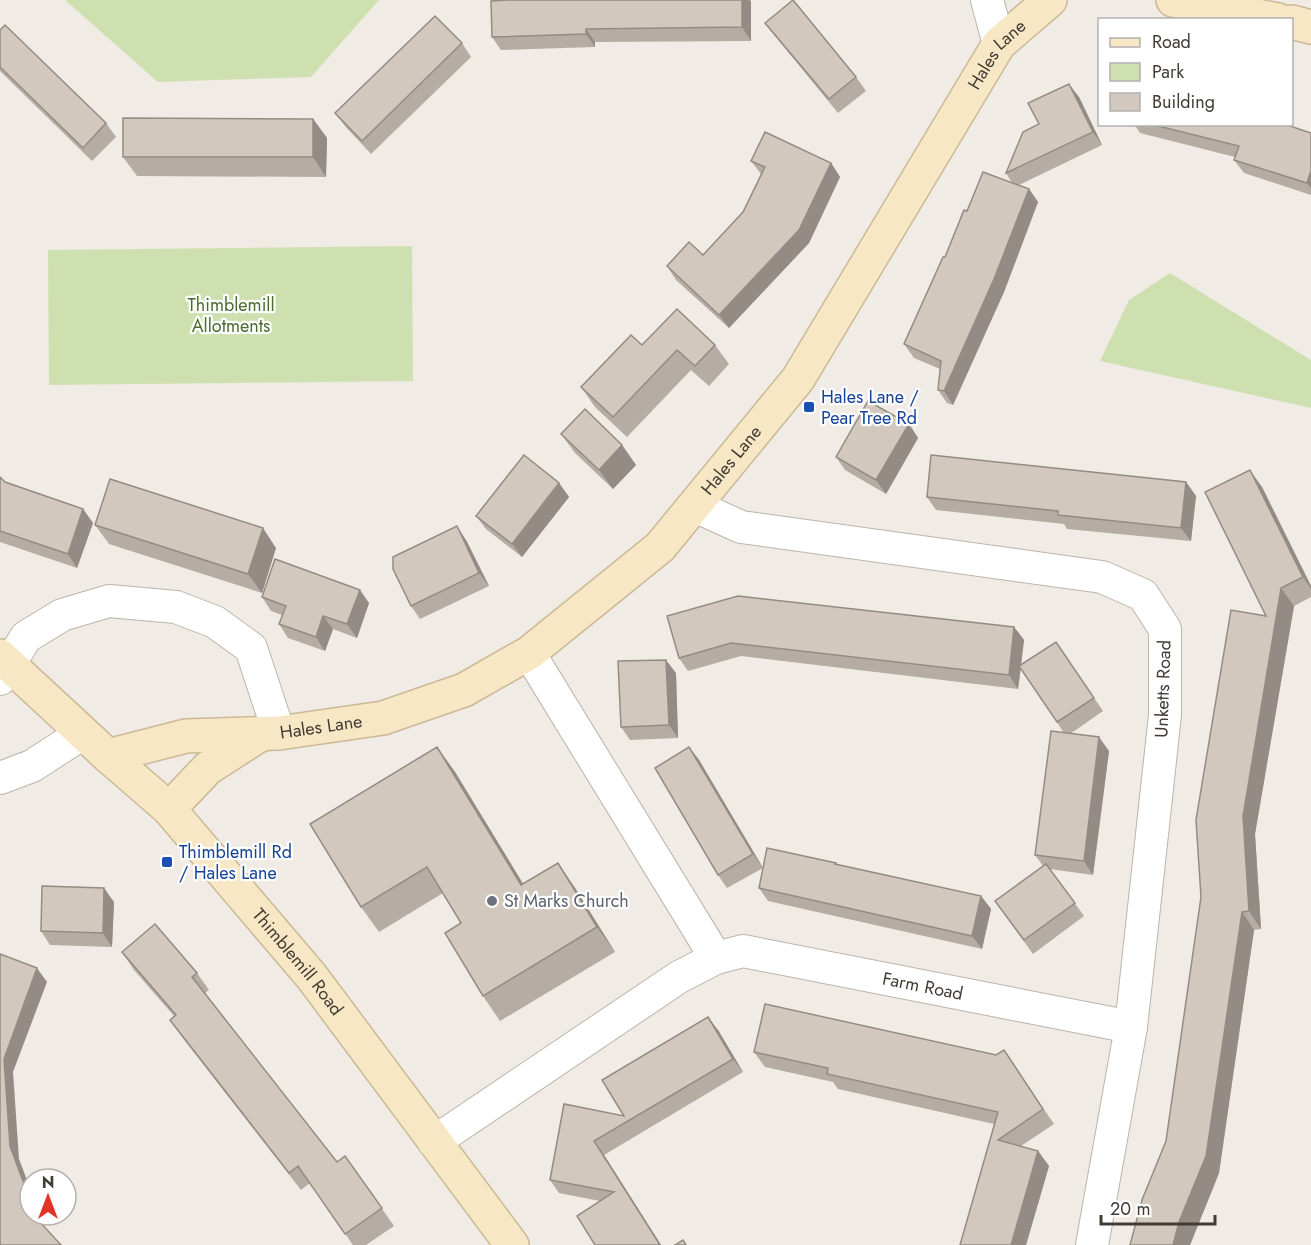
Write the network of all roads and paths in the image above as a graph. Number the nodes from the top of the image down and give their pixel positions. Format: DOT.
graph roads {
  1 [pos="987,0"];
  2 [pos="1050,0"];
  3 [pos="1173,0"];
  4 [pos="1268,18"];
  5 [pos="1293,22"];
  6 [pos="1311,27"];
  7 [pos="999,45"];
  8 [pos="695,506"];
  9 [pos="529,653"];
  10 [pos="3,666"];
  11 [pos="83,733"];
  12 [pos="270,733"];
  13 [pos="108,756"];
  14 [pos="0,778"];
  15 [pos="169,809"];
  16 [pos="716,958"];
  17 [pos="1131,1027"];
  18 [pos="434,1142"];
  19 [pos="512,1245"];
  20 [pos="1092,1245"];
  1 -- 7 [label="street"];
  2 -- 7 [label="street, Hales Lane"];
  3 -- 4 [label="street"];
  5 -- 6 [label="street"];
  7 -- 8 [label="street, Hales Lane"];
  8 -- 9 [label="street, Hales Lane"];
  8 -- 17 [label="street, Unketts Road"];
  9 -- 12 [label="street, Hales Lane"];
  9 -- 16 [label="street"];
  10 -- 11 [label="street, Thimblemill Road"];
  10 -- 12 [label="street"];
  11 -- 13 [label="street, Thimblemill Road"];
  11 -- 14 [label="street"];
  12 -- 13 [label="street, Hales Lane"];
  12 -- 15 [label="street, Hales Lane"];
  13 -- 15 [label="street, Thimblemill Road"];
  15 -- 18 [label="street, Thimblemill Road"];
  16 -- 17 [label="street, Farm Road"];
  16 -- 18 [label="street, Farm Road"];
  17 -- 20 [label="street, Unketts Road"];
  18 -- 19 [label="street, Thimblemill Road"];
}
